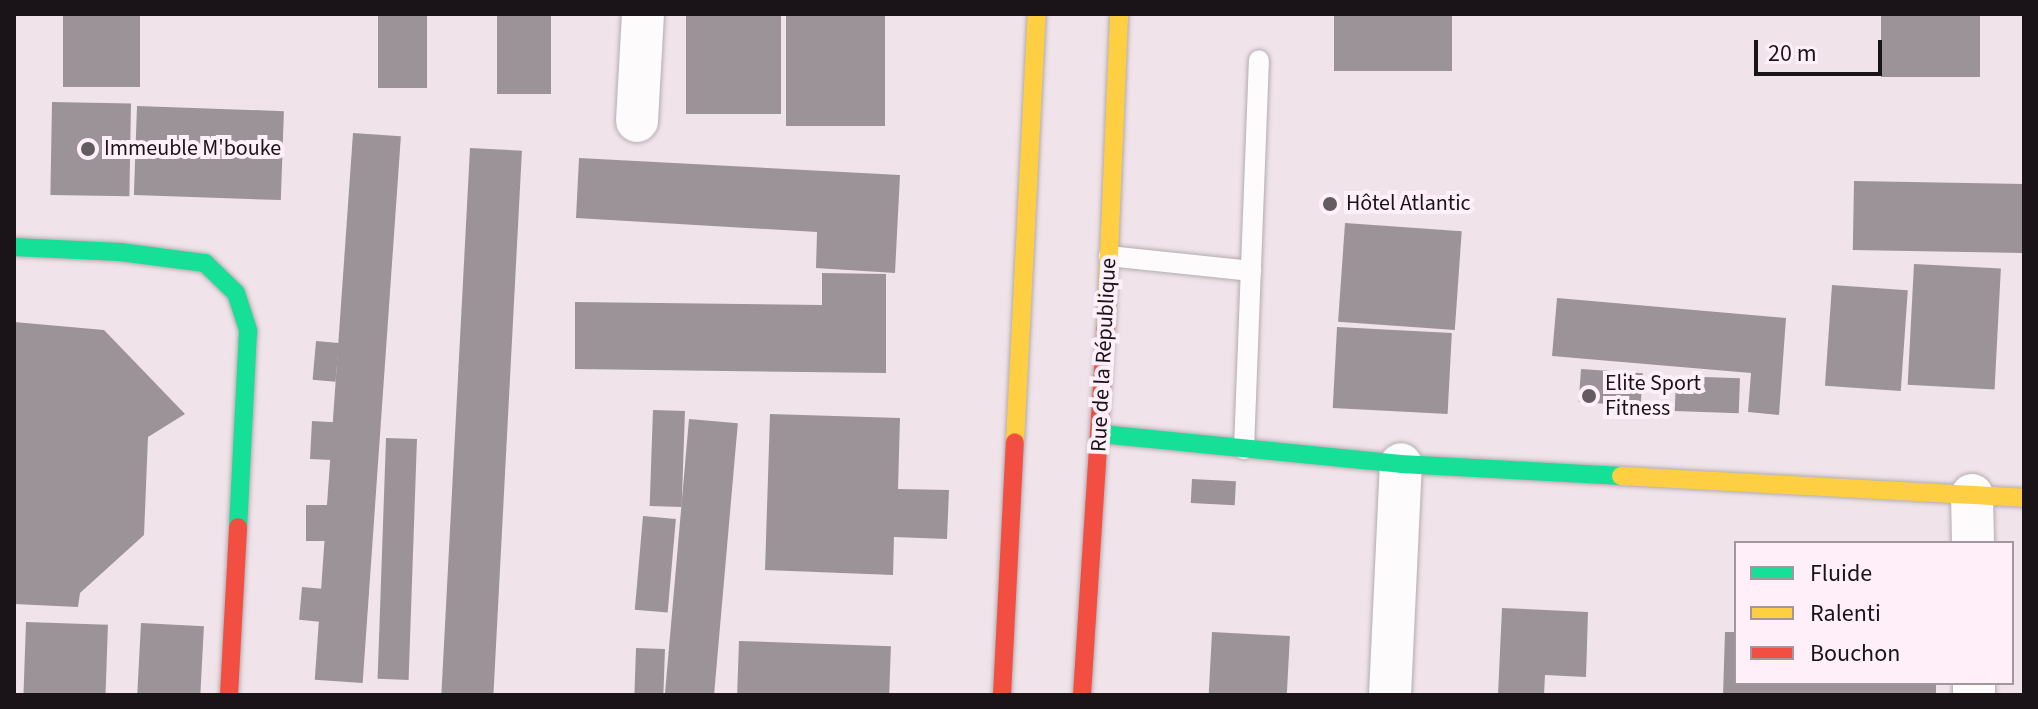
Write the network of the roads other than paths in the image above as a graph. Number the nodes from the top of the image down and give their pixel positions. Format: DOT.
graph roads {
  1 [pos="643,14"];
  2 [pos="1037,14"];
  3 [pos="1119,14"];
  4 [pos="1259,60"];
  5 [pos="637,121"];
  6 [pos="14,247"];
  7 [pos="1109,256"];
  8 [pos="1251,271"];
  9 [pos="1101,434"];
  10 [pos="1244,449"];
  11 [pos="1401,464"];
  12 [pos="1972,495"];
  13 [pos="2024,498"];
  14 [pos="1973,541"];
  15 [pos="229,695"];
  16 [pos="1002,695"];
  17 [pos="1082,695"];
  18 [pos="1390,695"];
  1 -- 5 [label="street"];
  2 -- 16 [label="street"];
  3 -- 7 [label="street, Rue de la République"];
  4 -- 8 [label="lane"];
  6 -- 15 [label="street"];
  7 -- 8 [label="lane"];
  7 -- 9 [label="street, Rue de la République"];
  8 -- 10 [label="lane"];
  9 -- 10 [label="street"];
  9 -- 17 [label="street, Rue de la République"];
  10 -- 11 [label="street"];
  11 -- 12 [label="street"];
  11 -- 18 [label="street"];
  12 -- 13 [label="street"];
  12 -- 14 [label="street"];
}
